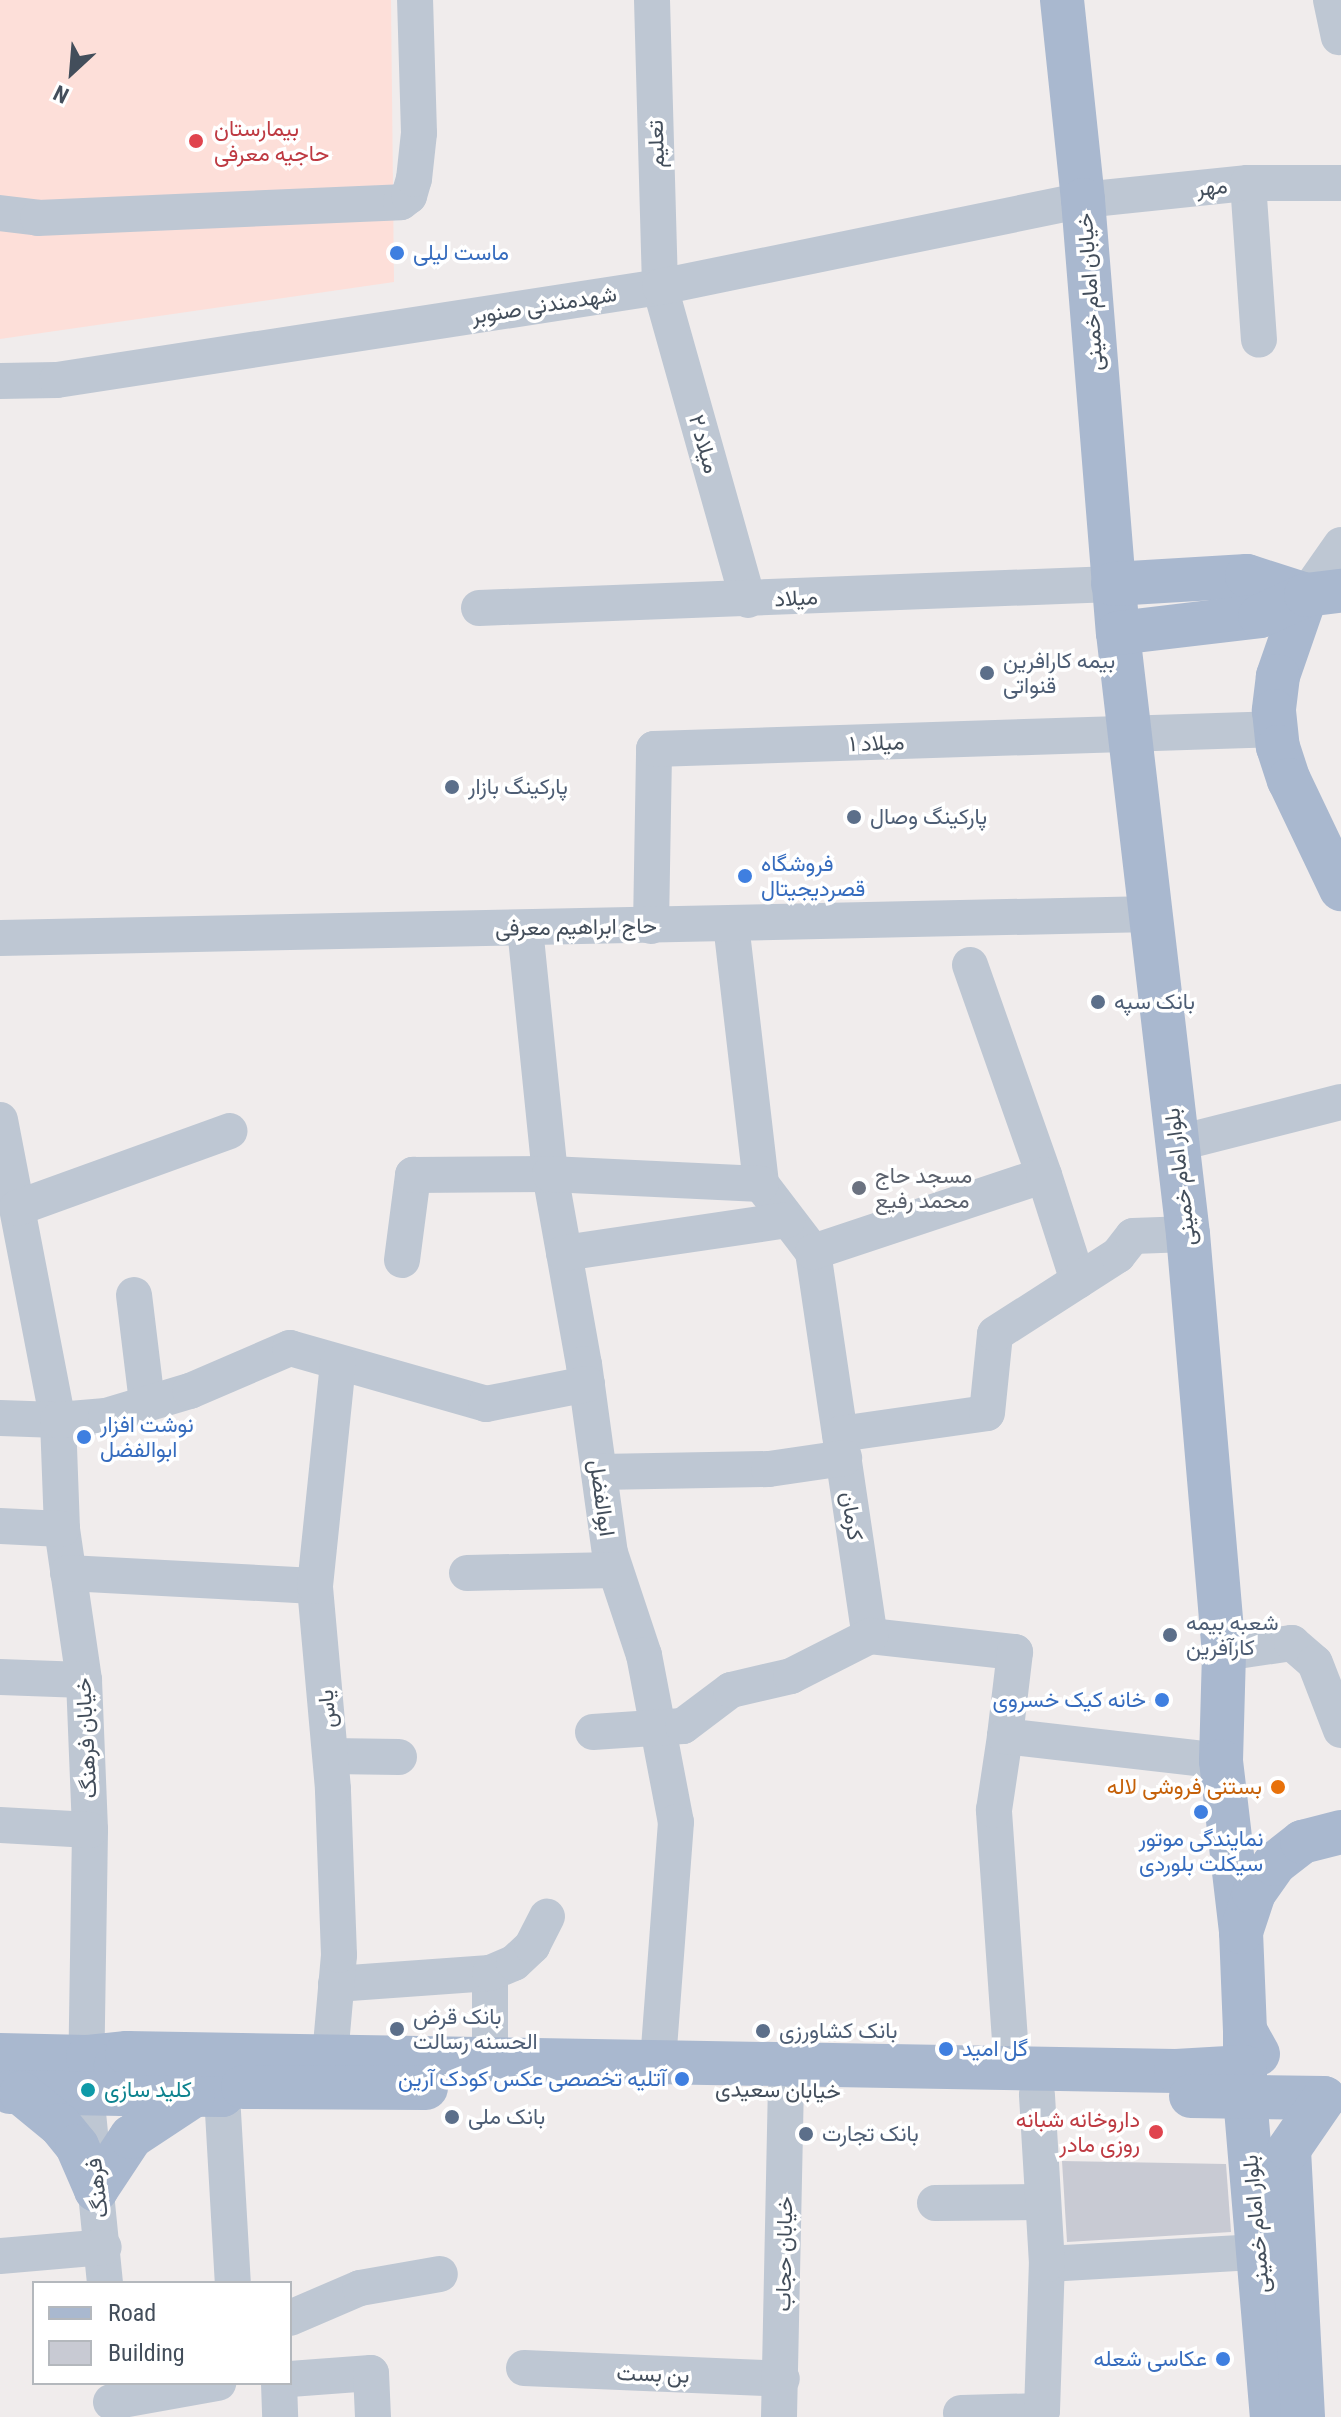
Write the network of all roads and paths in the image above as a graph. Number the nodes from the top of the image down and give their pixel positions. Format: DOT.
graph roads {
  1 [pos="415,0"];
  2 [pos="652,0"];
  3 [pos="1062,0"];
  4 [pos="1331,0"];
  5 [pos="1339,37"];
  6 [pos="1248,183"];
  7 [pos="1341,183"];
  8 [pos="1083,200"];
  9 [pos="0,213"];
  10 [pos="660,287"];
  11 [pos="1259,340"];
  12 [pos="0,381"];
  13 [pos="1341,545"];
  14 [pos="1113,584"];
  15 [pos="1323,593"];
  16 [pos="748,600"];
  17 [pos="479,608"];
  18 [pos="1118,633"];
  19 [pos="1276,729"];
  20 [pos="1131,736"];
  21 [pos="1341,889"];
  22 [pos="1153,914"];
  23 [pos="731,924"];
  24 [pos="651,926"];
  25 [pos="525,928"];
  26 [pos="0,938"];
  27 [pos="970,965"];
  28 [pos="1341,1102"];
  29 [pos="0,1120"];
  30 [pos="230,1131"];
  31 [pos="1175,1144"];
  32 [pos="550,1174"];
  33 [pos="1044,1175"];
  34 [pos="761,1184"];
  35 [pos="17,1208"];
  36 [pos="788,1220"];
  37 [pos="1188,1234"];
  38 [pos="813,1252"];
  39 [pos="564,1253"];
  40 [pos="402,1260"];
  41 [pos="1078,1281"];
  42 [pos="134,1295"];
  43 [pos="338,1363"];
  44 [pos="587,1384"];
  45 [pos="147,1403"];
  46 [pos="0,1418"];
  47 [pos="58,1420"];
  48 [pos="842,1446"];
  49 [pos="599,1472"];
  50 [pos="0,1526"];
  51 [pos="62,1529"];
  52 [pos="615,1570"];
  53 [pos="68,1573"];
  54 [pos="467,1573"];
  55 [pos="315,1586"];
  56 [pos="870,1636"];
  57 [pos="1224,1653"];
  58 [pos="0,1677"];
  59 [pos="84,1680"];
  60 [pos="658,1730"];
  61 [pos="1341,1730"];
  62 [pos="593,1732"];
  63 [pos="1005,1736"];
  64 [pos="331,1756"];
  65 [pos="399,1757"];
  66 [pos="1222,1767"];
  67 [pos="0,1825"];
  68 [pos="90,1830"];
  69 [pos="1341,1832"];
  70 [pos="547,1917"];
  71 [pos="1241,1932"];
  72 [pos="490,1973"];
  73 [pos="336,1984"];
  74 [pos="0,2055"];
  75 [pos="330,2056"];
  76 [pos="490,2059"];
  77 [pos="658,2063"];
  78 [pos="1245,2065"];
  79 [pos="106,2074"];
  80 [pos="1024,2081"];
  81 [pos="217,2084"];
  82 [pos="786,2090"];
  83 [pos="11,2092"];
  84 [pos="1333,2098"];
  85 [pos="96,2190"];
  86 [pos="1043,2202"];
  87 [pos="935,2203"];
  88 [pos="104,2247"];
  89 [pos="1258,2252"];
  90 [pos="0,2256"];
  91 [pos="1047,2264"];
  92 [pos="440,2274"];
  93 [pos="105,2281"];
  94 [pos="233,2281"];
  95 [pos="292,2317"];
  96 [pos="524,2368"];
  97 [pos="292,2379"];
  98 [pos="782,2379"];
  99 [pos="206,2385"];
  100 [pos="279,2385"];
  101 [pos="111,2401"];
  102 [pos="961,2413"];
  103 [pos="280,2417"];
  104 [pos="373,2417"];
  105 [pos="779,2417"];
  106 [pos="1272,2417"];
  107 [pos="1303,2417"];
  1 -- 9 [label="street"];
  2 -- 10 [label="street, تعلیم"];
  3 -- 8 [label="main road, خیابان امام خمینی"];
  4 -- 5 [label="street"];
  6 -- 7 [label="street, مهر"];
  6 -- 8 [label="street, مهر"];
  6 -- 11 [label="street"];
  8 -- 10 [label="street, شهدمندنی صنوبر"];
  8 -- 14 [label="main road, خیابان امام خمینی"];
  10 -- 12 [label="street, شهدمندنی صنوبر"];
  10 -- 16 [label="street, میلاد ۲"];
  13 -- 15 [label="street"];
  14 -- 15 [label="main road"];
  14 -- 16 [label="street, میلاد"];
  14 -- 18 [label="main road, بلوار امام خمینی"];
  15 -- 18 [label="main road"];
  15 -- 19 [label="main road"];
  16 -- 17 [label="street, میلاد"];
  18 -- 20 [label="main road, بلوار امام خمینی"];
  19 -- 20 [label="street, میلاد ۱"];
  19 -- 21 [label="main road"];
  20 -- 22 [label="main road, بلوار امام خمینی"];
  20 -- 24 [label="street, میلاد ۱"];
  22 -- 23 [label="street, حاج ابراهیم معرفی"];
  22 -- 31 [label="main road, بلوار امام خمینی"];
  23 -- 24 [label="street, حاج ابراهیم معرفی"];
  23 -- 34 [label="street"];
  24 -- 25 [label="street, حاج ابراهیم معرفی"];
  25 -- 26 [label="street, حاج ابراهیم معرفی"];
  25 -- 32 [label="street, ابوالفضل"];
  27 -- 33 [label="street"];
  28 -- 31 [label="street"];
  29 -- 35 [label="street, خیابان فرهنگ"];
  30 -- 35 [label="street"];
  31 -- 37 [label="main road, بلوار امام خمینی"];
  32 -- 34 [label="street"];
  32 -- 39 [label="street, ابوالفضل"];
  32 -- 40 [label="street"];
  33 -- 38 [label="street"];
  33 -- 41 [label="street"];
  34 -- 36 [label="street, کرمان"];
  35 -- 47 [label="street, خیابان فرهنگ"];
  36 -- 38 [label="street, کرمان"];
  36 -- 39 [label="street"];
  37 -- 41 [label="street"];
  37 -- 57 [label="main road, بلوار امام خمینی"];
  38 -- 48 [label="street, کرمان"];
  39 -- 44 [label="street, ابوالفضل"];
  41 -- 48 [label="street"];
  42 -- 45 [label="street"];
  43 -- 44 [label="street"];
  43 -- 45 [label="street"];
  43 -- 55 [label="street, یاس"];
  44 -- 49 [label="street, ابوالفضل"];
  45 -- 47 [label="street"];
  46 -- 47 [label="street"];
  47 -- 51 [label="street, خیابان فرهنگ"];
  48 -- 49 [label="street"];
  48 -- 56 [label="street, کرمان"];
  49 -- 52 [label="street, ابوالفضل"];
  50 -- 51 [label="street"];
  51 -- 53 [label="street, خیابان فرهنگ"];
  52 -- 54 [label="street"];
  52 -- 60 [label="street, ابوالفضل"];
  53 -- 55 [label="street"];
  53 -- 59 [label="street, خیابان فرهنگ"];
  55 -- 64 [label="street, یاس"];
  56 -- 60 [label="street"];
  56 -- 63 [label="street"];
  57 -- 61 [label="street"];
  57 -- 66 [label="main road, بلوار امام خمینی"];
  58 -- 59 [label="street"];
  59 -- 68 [label="street, خیابان فرهنگ"];
  60 -- 62 [label="street"];
  60 -- 77 [label="street, ابوالفضل"];
  63 -- 66 [label="street"];
  63 -- 80 [label="street"];
  64 -- 65 [label="street"];
  64 -- 73 [label="street, یاس"];
  66 -- 71 [label="main road, بلوار امام خمینی"];
  67 -- 68 [label="street"];
  68 -- 79 [label="street, خیابان فرهنگ"];
  69 -- 71 [label="main road"];
  70 -- 72 [label="street"];
  71 -- 78 [label="main road, بلوار امام خمینی"];
  72 -- 73 [label="street"];
  72 -- 76 [label="street"];
  73 -- 75 [label="street, یاس"];
  74 -- 79 [label="main road"];
  75 -- 76 [label="main road, خیابان سعیدی"];
  75 -- 81 [label="main road, خیابان سعیدی"];
  76 -- 77 [label="main road, خیابان سعیدی"];
  77 -- 80 [label="main road, خیابان سعیدی"];
  78 -- 80 [label="main road, خیابان سعیدی"];
  78 -- 84 [label="main road, خیابان سعیدی"];
  78 -- 84 [label="main road"];
  78 -- 89 [label="main road, بلوار امام خمینی"];
  79 -- 81 [label="main road"];
  79 -- 83 [label="main road"];
  79 -- 85 [label="street, فرهنگ"];
  80 -- 82 [label="main road, خیابان سعیدی"];
  80 -- 86 [label="street"];
  81 -- 82 [label="main road, خیابان سعیدی"];
  81 -- 85 [label="main road"];
  81 -- 94 [label="street"];
  82 -- 98 [label="street, خیابان حجاب"];
  83 -- 85 [label="main road"];
  84 -- 107 [label="main road, بلوار امام خمینی"];
  85 -- 88 [label="street, فرهنگ"];
  86 -- 87 [label="street"];
  86 -- 91 [label="street"];
  88 -- 90 [label="street"];
  88 -- 93 [label="street, فرهنگ"];
  89 -- 91 [label="street"];
  89 -- 106 [label="main road, بلوار امام خمینی"];
  91 -- 102 [label="street"];
  92 -- 95 [label="street"];
  96 -- 98 [label="street, بن بست"];
  97 -- 104 [label="street"];
  98 -- 105 [label="street, خیابان حجاب"];
  99 -- 101 [label="street"];
  100 -- 103 [label="street"];
}
